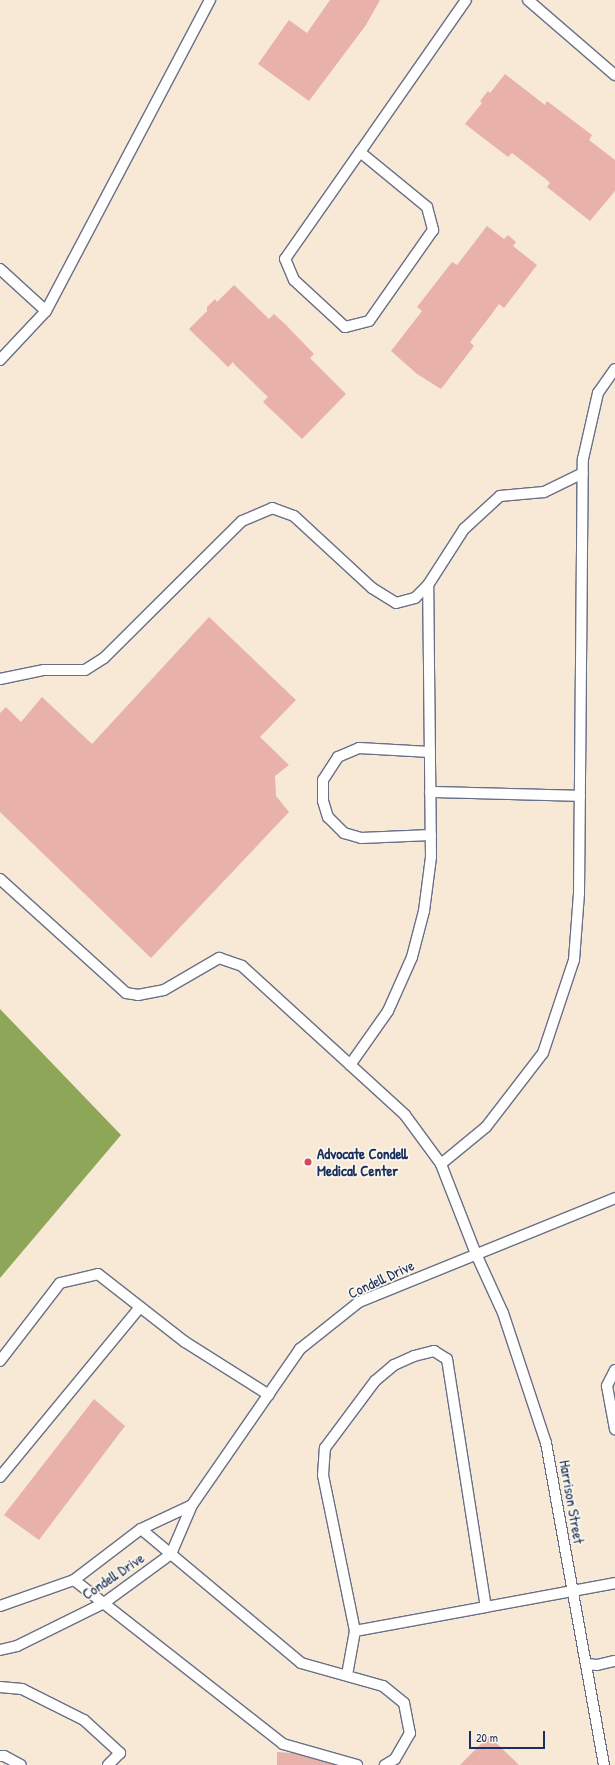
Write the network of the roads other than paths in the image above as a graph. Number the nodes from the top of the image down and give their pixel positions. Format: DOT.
graph roads {
  1 [pos="210,0"];
  2 [pos="466,0"];
  3 [pos="528,0"];
  4 [pos="615,75"];
  5 [pos="360,152"];
  6 [pos="0,269"];
  7 [pos="46,311"];
  8 [pos="0,360"];
  9 [pos="615,370"];
  10 [pos="583,474"];
  11 [pos="428,584"];
  12 [pos="0,679"];
  13 [pos="430,752"];
  14 [pos="430,792"];
  15 [pos="580,796"];
  16 [pos="431,835"];
  17 [pos="0,879"];
  18 [pos="350,1065"];
  19 [pos="441,1164"];
  20 [pos="615,1198"];
  21 [pos="476,1254"];
  22 [pos="140,1307"];
  23 [pos="0,1361"];
  24 [pos="615,1370"];
  25 [pos="268,1395"];
  26 [pos="615,1429"];
  27 [pos="0,1477"];
  28 [pos="192,1505"];
  29 [pos="141,1529"];
  30 [pos="171,1554"];
  31 [pos="74,1580"];
  32 [pos="615,1583"];
  33 [pos="573,1591"];
  34 [pos="104,1603"];
  35 [pos="0,1606"];
  36 [pos="486,1607"];
  37 [pos="355,1631"];
  38 [pos="0,1650"];
  39 [pos="615,1661"];
  40 [pos="586,1664"];
  41 [pos="347,1675"];
  42 [pos="0,1687"];
  43 [pos="0,1756"];
  44 [pos="21,1765"];
  45 [pos="108,1765"];
  46 [pos="357,1765"];
  47 [pos="384,1765"];
  48 [pos="604,1765"];
  1 -- 7 [label="lane"];
  2 -- 5 [label="lane"];
  3 -- 4 [label="lane"];
  5 -- 5 [label="lane"];
  6 -- 7 [label="lane"];
  7 -- 8 [label="lane"];
  9 -- 10 [label="lane"];
  10 -- 11 [label="lane"];
  10 -- 15 [label="lane"];
  11 -- 12 [label="lane"];
  11 -- 13 [label="lane"];
  13 -- 14 [label="lane"];
  13 -- 16 [label="lane"];
  14 -- 15 [label="lane"];
  14 -- 16 [label="lane"];
  15 -- 19 [label="lane"];
  16 -- 18 [label="lane"];
  17 -- 18 [label="lane, Harrison Street"];
  18 -- 19 [label="lane, Harrison Street"];
  19 -- 21 [label="lane, Harrison Street"];
  20 -- 21 [label="lane, Condell Drive"];
  21 -- 25 [label="lane, Condell Drive"];
  21 -- 33 [label="lane, Harrison Street"];
  22 -- 23 [label="lane"];
  22 -- 25 [label="lane"];
  22 -- 27 [label="lane"];
  24 -- 26 [label="lane"];
  25 -- 28 [label="lane, Condell Drive"];
  28 -- 29 [label="lane, Condell Drive"];
  28 -- 30 [label="lane, Condell Drive"];
  29 -- 30 [label="lane"];
  29 -- 31 [label="lane, Condell Drive"];
  30 -- 34 [label="lane, Condell Drive"];
  30 -- 41 [label="lane"];
  31 -- 34 [label="lane"];
  31 -- 35 [label="lane, Condell Drive"];
  32 -- 33 [label="lane"];
  33 -- 36 [label="lane"];
  33 -- 40 [label="lane, Harrison Street"];
  34 -- 38 [label="lane, Condell Drive"];
  34 -- 46 [label="lane"];
  36 -- 37 [label="lane"];
  36 -- 37 [label="lane"];
  37 -- 41 [label="lane"];
  39 -- 40 [label="lane"];
  40 -- 48 [label="lane, Harrison Street"];
  41 -- 47 [label="lane"];
  42 -- 45 [label="lane"];
  43 -- 44 [label="lane"];
}
